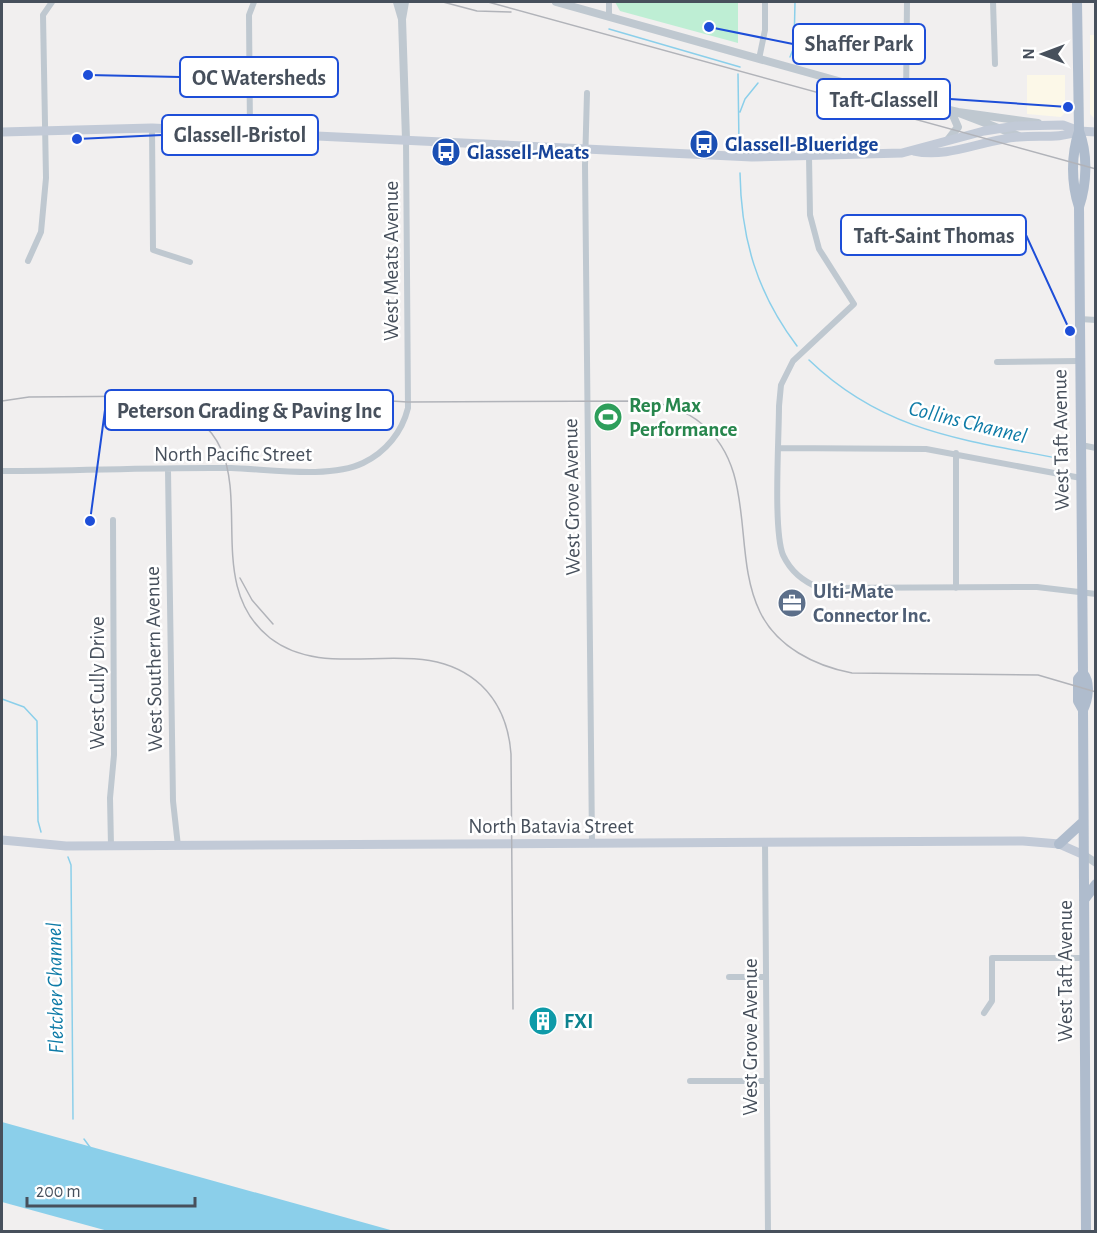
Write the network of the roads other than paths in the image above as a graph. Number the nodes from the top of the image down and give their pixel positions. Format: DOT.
graph roads {
  1 [pos="52,2"];
  2 [pos="254,2"];
  3 [pos="398,2"];
  4 [pos="405,2"];
  5 [pos="556,2"];
  6 [pos="609,2"];
  7 [pos="765,2"];
  8 [pos="907,2"];
  9 [pos="993,2"];
  10 [pos="1077,2"];
  11 [pos="609,16"];
  12 [pos="402,19"];
  13 [pos="759,59"];
  14 [pos="995,64"];
  15 [pos="587,93"];
  16 [pos="906,100"];
  17 [pos="954,111"];
  18 [pos="1048,124"];
  19 [pos="152,128"];
  20 [pos="1000,128"];
  21 [pos="44,130"];
  22 [pos="1078,131"];
  23 [pos="2,132"];
  24 [pos="250,132"];
  25 [pos="1095,132"];
  26 [pos="1019,136"];
  27 [pos="406,139"];
  28 [pos="948,140"];
  29 [pos="585,150"];
  30 [pos="914,151"];
  31 [pos="808,156"];
  32 [pos="28,261"];
  33 [pos="190,262"];
  34 [pos="1080,320"];
  35 [pos="1095,320"];
  36 [pos="1080,361"];
  37 [pos="997,362"];
  38 [pos="408,382"];
  39 [pos="1081,445"];
  40 [pos="779,447"];
  41 [pos="1095,448"];
  42 [pos="956,453"];
  43 [pos="168,470"];
  44 [pos="2,471"];
  45 [pos="1081,478"];
  46 [pos="113,520"];
  47 [pos="956,588"];
  48 [pos="1082,594"];
  49 [pos="1095,594"];
  50 [pos="1083,822"];
  51 [pos="2,840"];
  52 [pos="765,842"];
  53 [pos="592,843"];
  54 [pos="1059,843"];
  55 [pos="111,846"];
  56 [pos="178,846"];
  57 [pos="1084,855"];
  58 [pos="1095,863"];
  59 [pos="1095,884"];
  60 [pos="1084,900"];
  61 [pos="1084,958"];
  62 [pos="729,977"];
  63 [pos="766,977"];
  64 [pos="984,1013"];
  65 [pos="690,1081"];
  66 [pos="767,1081"];
  67 [pos="768,1232"];
  68 [pos="1086,1232"];
  1 -- 21 [label="street"];
  2 -- 24 [label="street"];
  3 -- 12 [label="street"];
  4 -- 12 [label="street"];
  5 -- 11 [label="street"];
  6 -- 11 [label="street"];
  7 -- 13 [label="street"];
  8 -- 16 [label="street"];
  9 -- 14 [label="street"];
  10 -- 22 [label="main road, West Taft Avenue"];
  11 -- 13 [label="street"];
  12 -- 27 [label="street"];
  13 -- 16 [label="street"];
  15 -- 29 [label="street, West Grove Avenue"];
  16 -- 17 [label="street"];
  17 -- 18 [label="street"];
  17 -- 20 [label="street"];
  17 -- 28 [label="street"];
  18 -- 20 [label="main road"];
  18 -- 22 [label="main road"];
  19 -- 21 [label="main road"];
  19 -- 24 [label="main road"];
  19 -- 33 [label="street"];
  20 -- 26 [label="street"];
  20 -- 28 [label="main road"];
  21 -- 23 [label="main road"];
  21 -- 32 [label="street"];
  22 -- 25 [label="main road"];
  22 -- 26 [label="main road"];
  22 -- 34 [label="main road, West Taft Avenue"];
  24 -- 27 [label="main road"];
  26 -- 30 [label="main road"];
  27 -- 29 [label="main road"];
  27 -- 38 [label="street, West Meats Avenue"];
  28 -- 30 [label="main road"];
  29 -- 31 [label="main road"];
  29 -- 53 [label="street, West Grove Avenue"];
  30 -- 31 [label="main road"];
  31 -- 40 [label="street"];
  34 -- 35 [label="street"];
  34 -- 36 [label="main road, West Taft Avenue"];
  36 -- 37 [label="street"];
  36 -- 39 [label="main road, West Taft Avenue"];
  38 -- 43 [label="street, North Pacific Street"];
  39 -- 41 [label="street"];
  39 -- 45 [label="main road, West Taft Avenue"];
  40 -- 42 [label="street"];
  40 -- 47 [label="street"];
  42 -- 45 [label="street"];
  42 -- 47 [label="street"];
  43 -- 44 [label="street, North Pacific Street"];
  43 -- 56 [label="street, West Southern Avenue"];
  45 -- 48 [label="main road, West Taft Avenue"];
  46 -- 55 [label="street, West Cully Drive"];
  47 -- 48 [label="street"];
  48 -- 49 [label="street"];
  48 -- 50 [label="main road, West Taft Avenue"];
  50 -- 54 [label="main road"];
  50 -- 57 [label="main road, West Taft Avenue"];
  51 -- 55 [label="main road, North Batavia Street"];
  52 -- 53 [label="main road, North Batavia Street"];
  52 -- 54 [label="main road, North Batavia Street"];
  52 -- 63 [label="street, West Grove Avenue"];
  53 -- 56 [label="main road, North Batavia Street"];
  54 -- 57 [label="main road, North Batavia Street"];
  55 -- 56 [label="main road, North Batavia Street"];
  57 -- 58 [label="street, North Batavia Street"];
  57 -- 60 [label="main road, West Taft Avenue"];
  59 -- 60 [label="main road"];
  60 -- 61 [label="main road, West Taft Avenue"];
  61 -- 64 [label="street"];
  61 -- 68 [label="main road, West Taft Avenue"];
  62 -- 63 [label="street"];
  63 -- 66 [label="street, West Grove Avenue"];
  65 -- 66 [label="street"];
  66 -- 67 [label="street, West Grove Avenue"];
}
